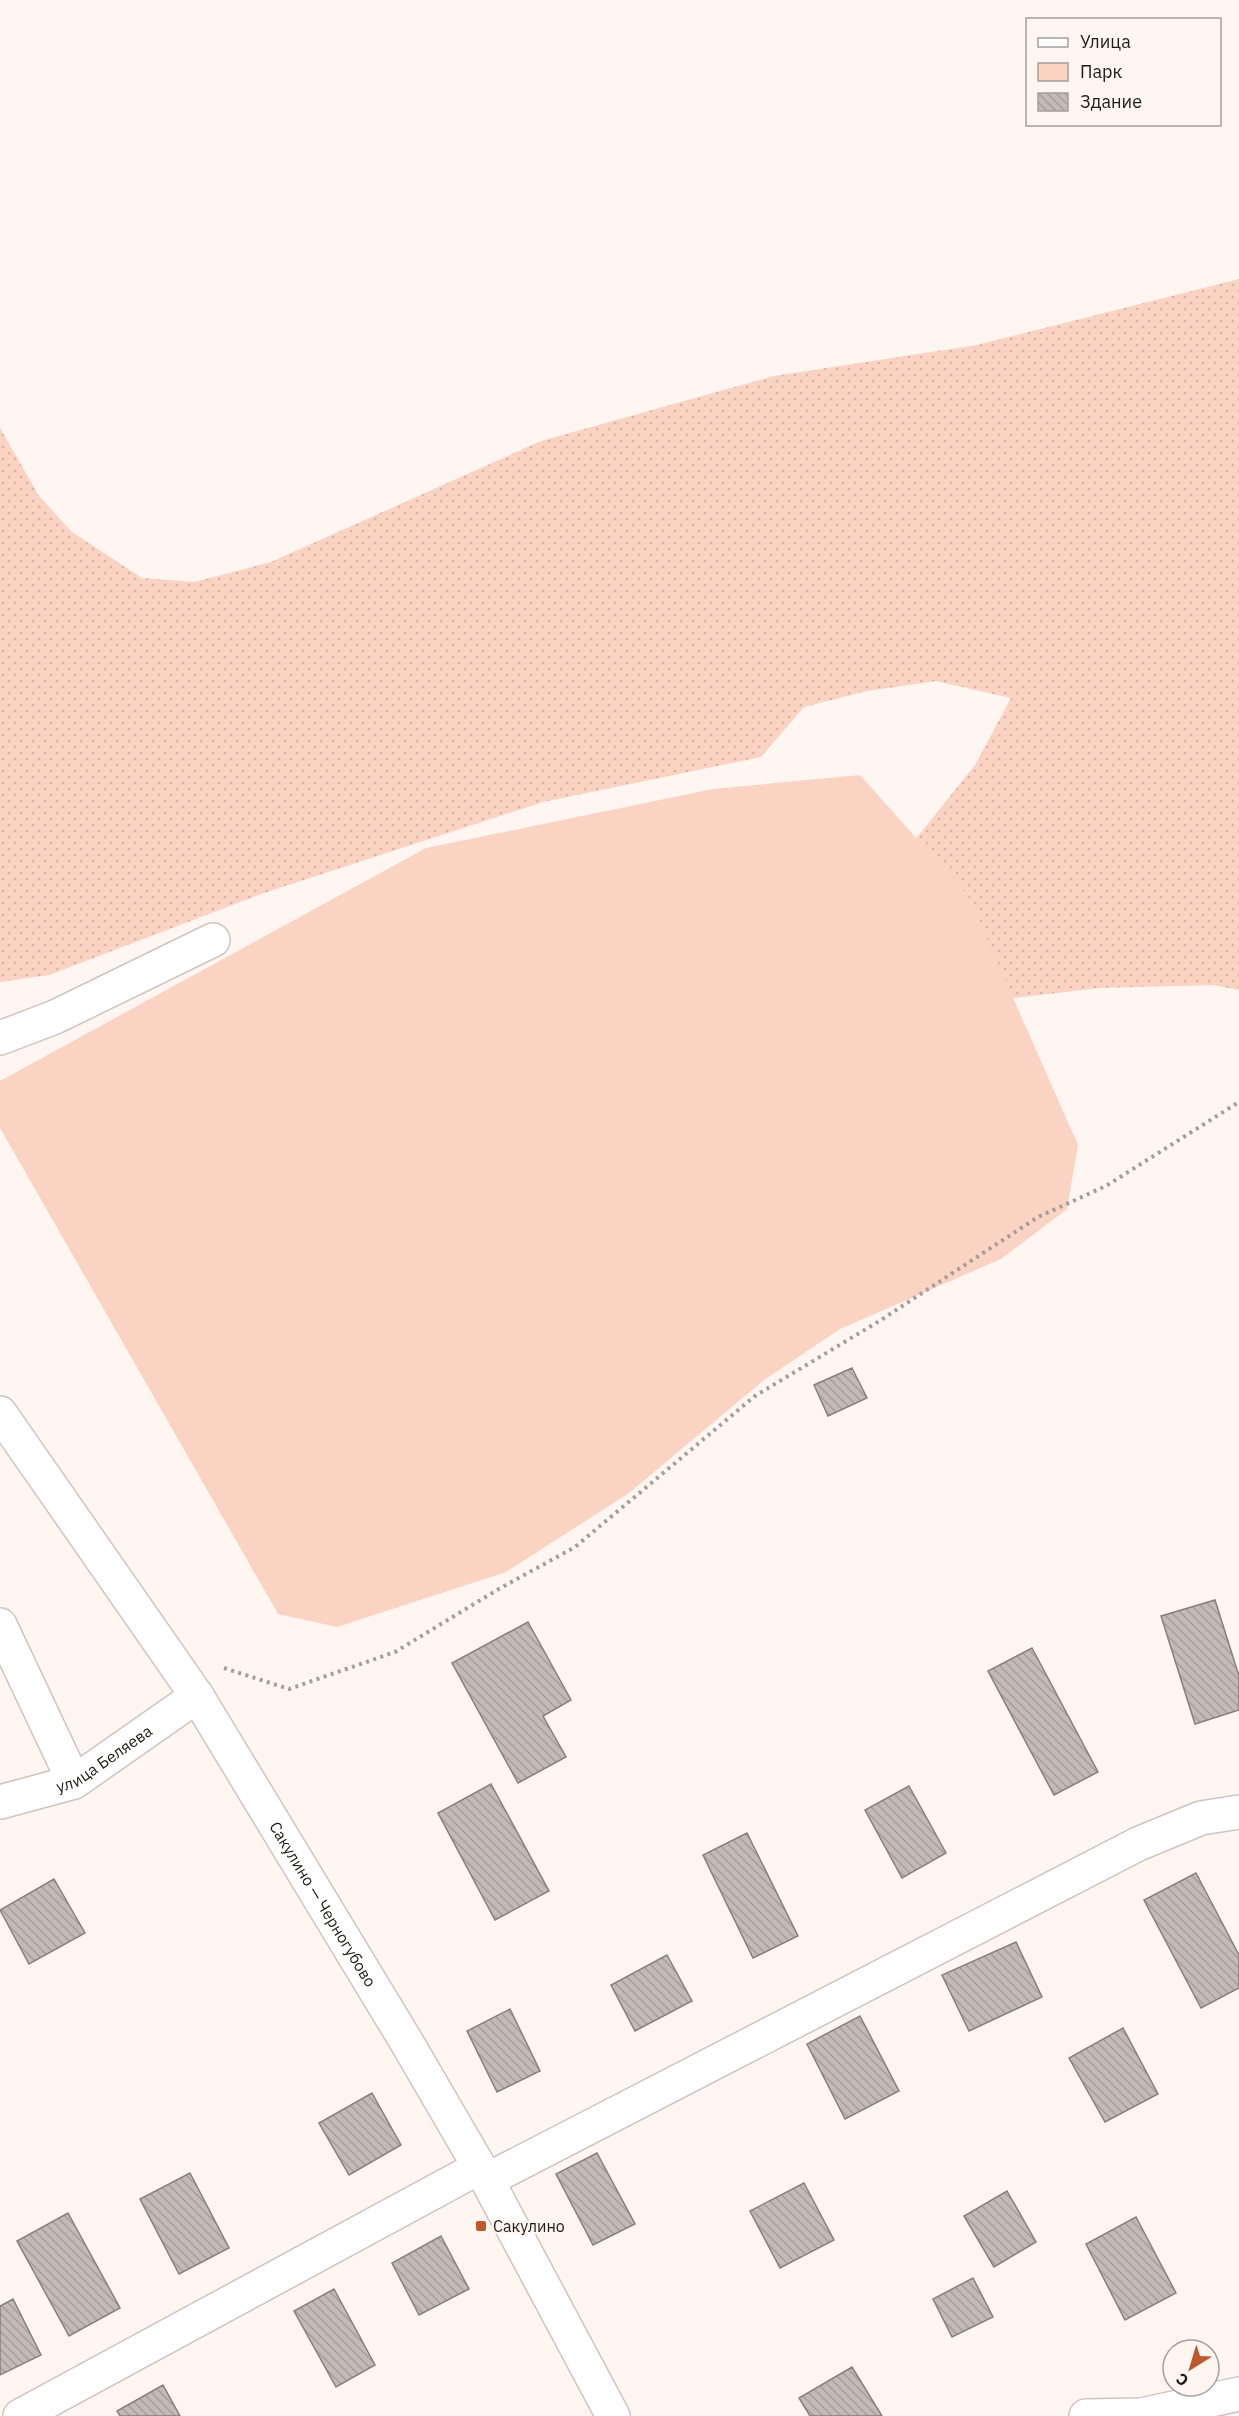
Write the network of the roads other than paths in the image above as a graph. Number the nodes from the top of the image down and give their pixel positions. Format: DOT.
graph roads {
  1 [pos="213,940"];
  2 [pos="0,1038"];
  3 [pos="0,1413"];
  4 [pos="0,1625"];
  5 [pos="197,1696"];
  6 [pos="74,1782"];
  7 [pos="0,1802"];
  8 [pos="1239,1812"];
  9 [pos="482,2174"];
  10 [pos="1239,2394"];
  11 [pos="20,2416"];
  12 [pos="613,2416"];
  13 [pos="1086,2416"];
  1 -- 2 [label="street"];
  3 -- 5 [label="street, Сакулино — Черногубово"];
  4 -- 6 [label="street"];
  5 -- 6 [label="street, улица Беляева"];
  5 -- 9 [label="street, Сакулино — Черногубово"];
  6 -- 7 [label="street, улица Беляева"];
  8 -- 9 [label="street"];
  9 -- 11 [label="street"];
  9 -- 12 [label="street, Сакулино — Черногубово"];
  10 -- 13 [label="street"];
}
